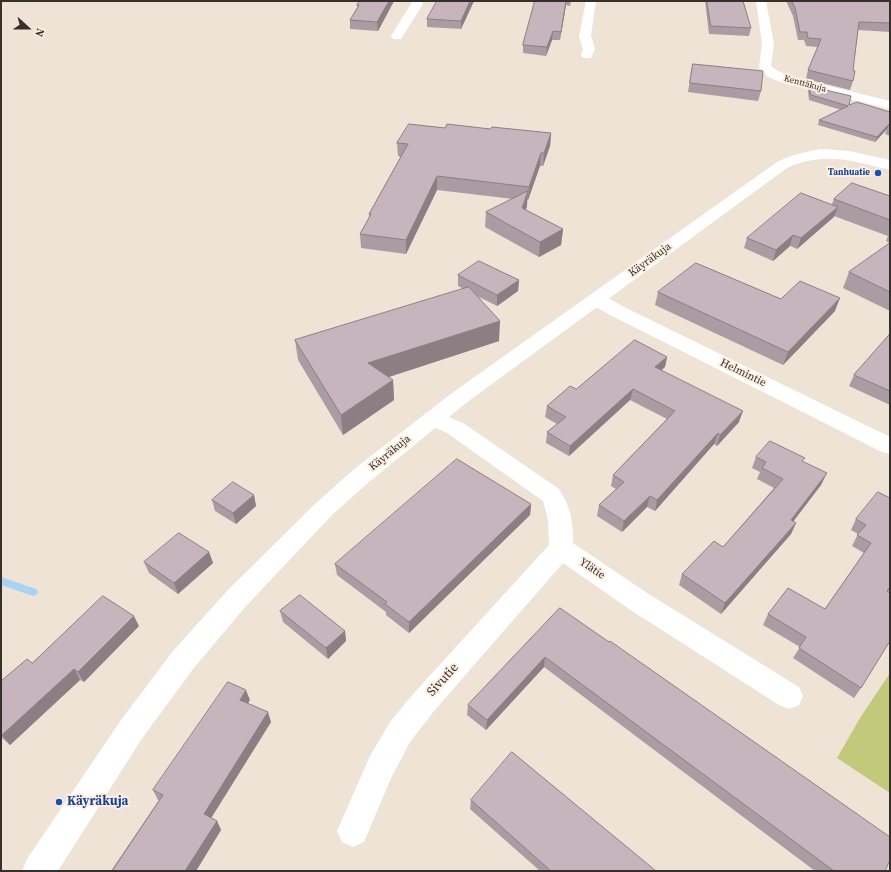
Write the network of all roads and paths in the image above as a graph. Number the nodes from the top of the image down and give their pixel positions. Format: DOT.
graph roads {
  1 [pos="417,1"];
  2 [pos="591,1"];
  3 [pos="761,1"];
  4 [pos="397,36"];
  5 [pos="587,55"];
  6 [pos="890,105"];
  7 [pos="890,165"];
  8 [pos="596,299"];
  9 [pos="433,418"];
  10 [pos="890,446"];
  11 [pos="561,548"];
  12 [pos="789,696"];
  13 [pos="353,831"];
  14 [pos="39,871"];
  1 -- 4 [label="street"];
  2 -- 5 [label="street"];
  3 -- 6 [label="street, Kenttäkuja"];
  7 -- 8 [label="street, Käyräkuja"];
  8 -- 9 [label="street, Käyräkuja"];
  8 -- 10 [label="street, Helmintie"];
  9 -- 11 [label="street"];
  9 -- 14 [label="street, Käyräkuja"];
  11 -- 12 [label="street, Ylätie"];
  11 -- 13 [label="street, Sivutie"];
}
